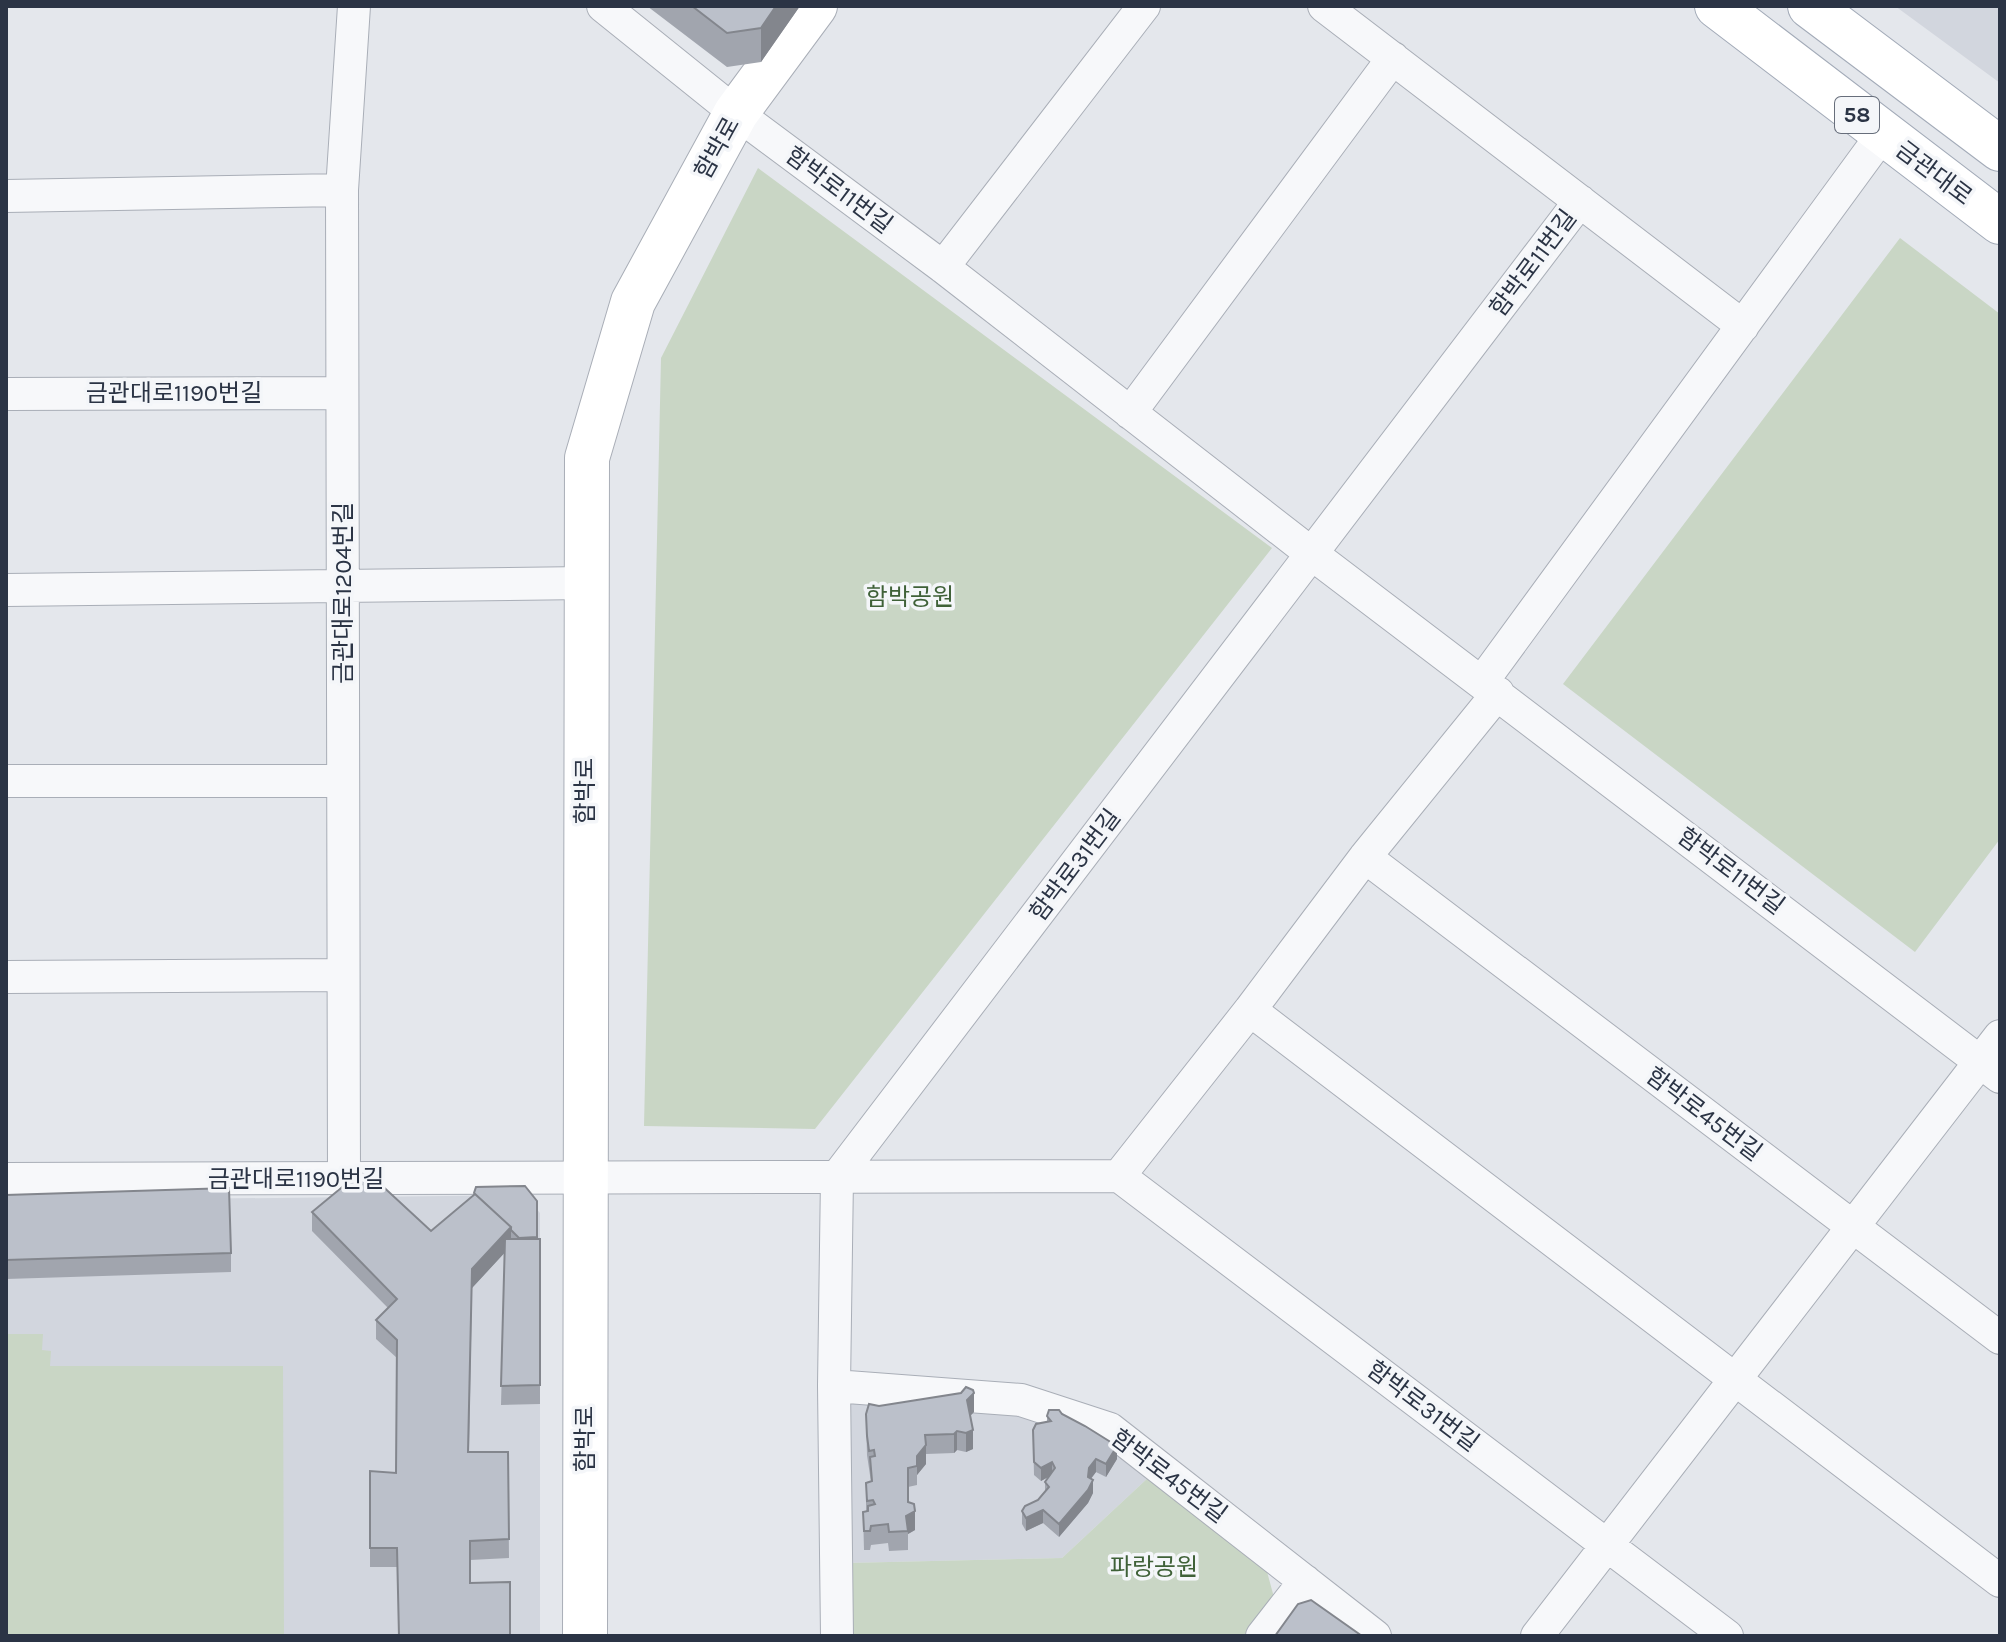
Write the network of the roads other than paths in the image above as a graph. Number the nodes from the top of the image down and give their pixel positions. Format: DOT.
graph roads {
  1 [pos="354,6"];
  2 [pos="603,6"];
  3 [pos="815,6"];
  4 [pos="1144,6"];
  5 [pos="1324,6"];
  6 [pos="1717,6"];
  7 [pos="1810,6"];
  8 [pos="1393,58"];
  9 [pos="736,113"];
  10 [pos="1882,135"];
  11 [pos="2000,149"];
  12 [pos="342,190"];
  13 [pos="6,196"];
  14 [pos="1580,201"];
  15 [pos="2000,222"];
  16 [pos="943,267"];
  17 [pos="1743,326"];
  18 [pos="342,393"];
  19 [pos="6,394"];
  20 [pos="1130,413"];
  21 [pos="1312,554"];
  22 [pos="585,583"];
  23 [pos="342,586"];
  24 [pos="6,590"];
  25 [pos="1490,688"];
  26 [pos="6,781"];
  27 [pos="343,781"];
  28 [pos="1365,857"];
  29 [pos="343,975"];
  30 [pos="6,977"];
  31 [pos="1250,1010"];
  32 [pos="2000,1036"];
  33 [pos="1990,1069"];
  34 [pos="1119,1176"];
  35 [pos="585,1177"];
  36 [pos="837,1177"];
  37 [pos="6,1179"];
  38 [pos="344,1180"];
  39 [pos="1852,1227"];
  40 [pos="2000,1338"];
  41 [pos="1736,1380"];
  42 [pos="834,1386"];
  43 [pos="1607,1544"];
  44 [pos="1305,1581"];
  45 [pos="2000,1581"];
  46 [pos="585,1636"];
  47 [pos="837,1636"];
  48 [pos="1262,1636"];
  49 [pos="1375,1636"];
  50 [pos="1537,1636"];
  51 [pos="1727,1636"];
  1 -- 12 [label="street, 금관대로1204번길"];
  2 -- 9 [label="street, 함박로11번길"];
  3 -- 9 [label="street, 함박로"];
  4 -- 16 [label="street"];
  5 -- 8 [label="street, 함박로11번길"];
  6 -- 10 [label="street, 금관대로 / 58"];
  7 -- 11 [label="street, 58"];
  8 -- 14 [label="street, 함박로11번길"];
  8 -- 20 [label="street"];
  9 -- 16 [label="street, 함박로11번길"];
  9 -- 22 [label="street, 함박로"];
  10 -- 15 [label="street, 금관대로 / 58"];
  10 -- 17 [label="street"];
  12 -- 13 [label="street"];
  12 -- 18 [label="street, 금관대로1204번길"];
  14 -- 17 [label="street, 함박로11번길"];
  14 -- 21 [label="street, 함박로11번길"];
  16 -- 20 [label="street, 함박로11번길"];
  17 -- 25 [label="street"];
  18 -- 19 [label="street, 금관대로1190번길"];
  18 -- 23 [label="street, 금관대로1204번길"];
  20 -- 21 [label="street, 함박로11번길"];
  21 -- 25 [label="street, 함박로11번길"];
  21 -- 36 [label="street, 함박로31번길"];
  22 -- 23 [label="street"];
  22 -- 35 [label="street, 함박로"];
  23 -- 24 [label="street"];
  23 -- 27 [label="street, 금관대로1204번길"];
  25 -- 28 [label="street"];
  25 -- 33 [label="street, 함박로11번길"];
  26 -- 27 [label="street"];
  27 -- 29 [label="street, 금관대로1204번길"];
  28 -- 31 [label="street"];
  28 -- 39 [label="street, 함박로45번길"];
  29 -- 30 [label="street"];
  29 -- 38 [label="street, 금관대로1204번길"];
  31 -- 34 [label="street"];
  31 -- 41 [label="street"];
  32 -- 33 [label="street"];
  33 -- 39 [label="street"];
  34 -- 36 [label="street"];
  34 -- 43 [label="street, 함박로31번길"];
  35 -- 36 [label="street"];
  35 -- 38 [label="street, 금관대로1190번길"];
  35 -- 46 [label="street, 함박로"];
  36 -- 42 [label="street"];
  37 -- 38 [label="street, 금관대로1190번길"];
  39 -- 40 [label="street, 함박로45번길"];
  39 -- 41 [label="street"];
  41 -- 43 [label="street"];
  41 -- 45 [label="street"];
  42 -- 44 [label="street, 함박로45번길"];
  42 -- 47 [label="street"];
  43 -- 50 [label="street"];
  43 -- 51 [label="street, 함박로31번길"];
  44 -- 48 [label="street"];
  44 -- 49 [label="street, 함박로45번길"];
}
